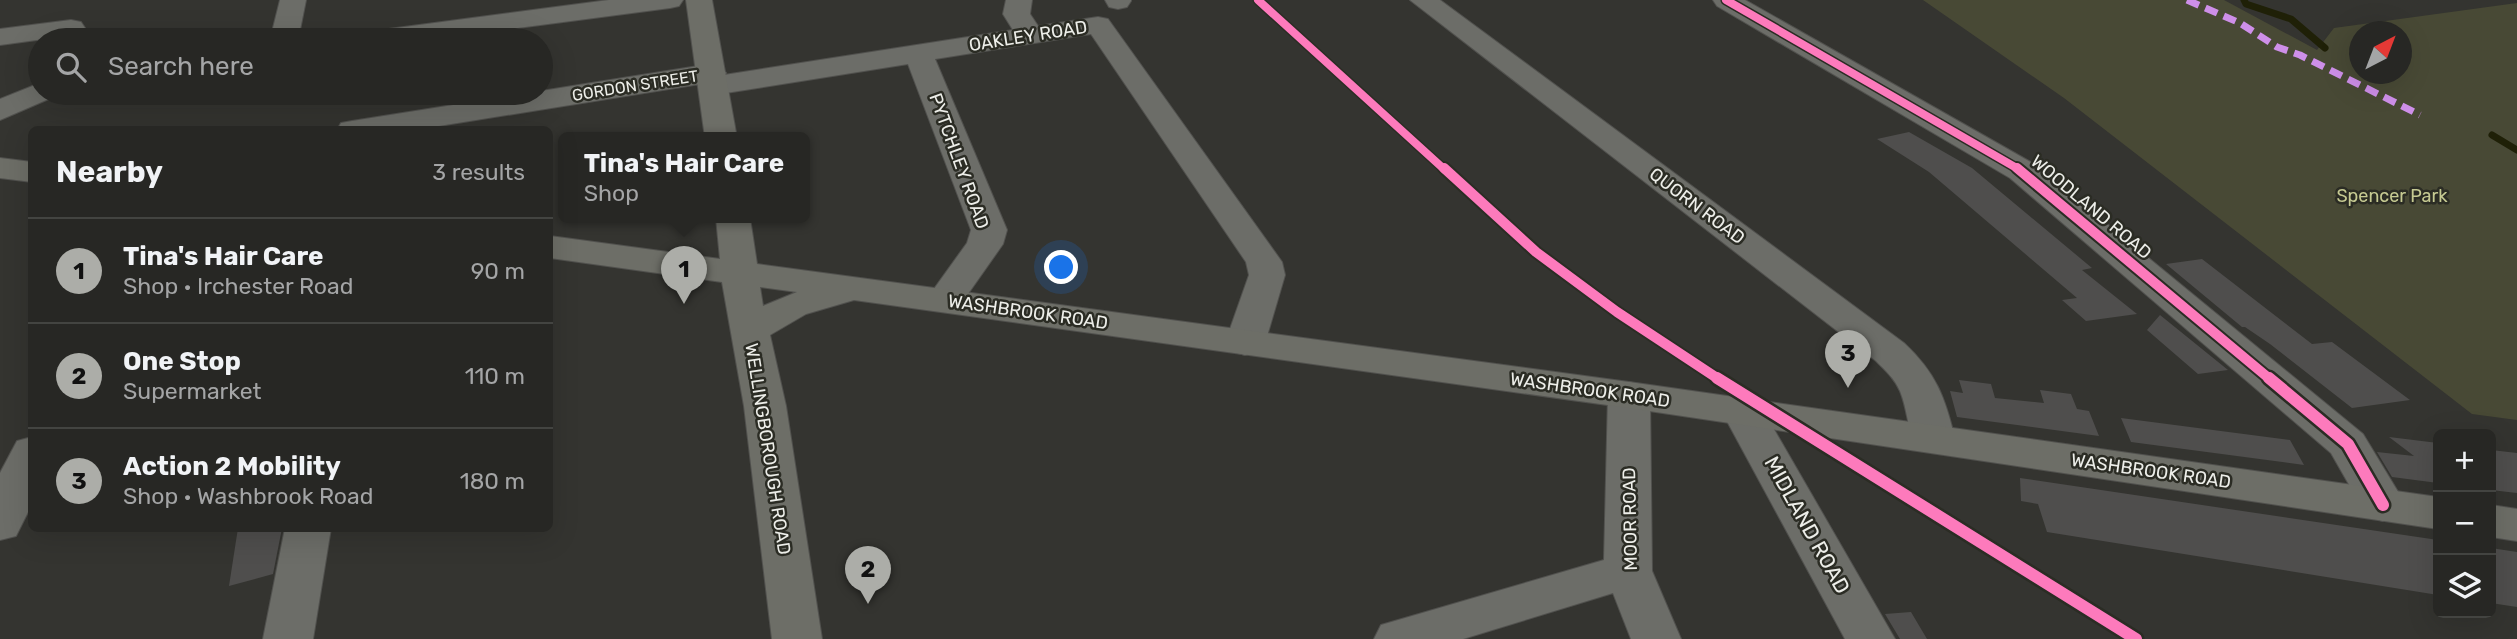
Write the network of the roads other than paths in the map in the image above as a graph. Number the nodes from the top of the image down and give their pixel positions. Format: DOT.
graph roads {
  1 [pos="293,0"];
  2 [pos="670,0"];
  3 [pos="699,0"];
  4 [pos="1018,0"];
  5 [pos="1423,0"];
  6 [pos="1726,0"];
  7 [pos="20,13"];
  8 [pos="287,28"];
  9 [pos="457,28"];
  10 [pos="28,34"];
  11 [pos="1030,34"];
  12 [pos="1,37"];
  13 [pos="919,54"];
  14 [pos="712,79"];
  15 [pos="28,98"];
  16 [pos="553,102"];
  17 [pos="528,105"];
  18 [pos="0,111"];
  19 [pos="380,126"];
  20 [pos="720,132"];
  21 [pos="0,168"];
  22 [pos="28,172"];
  23 [pos="733,223"];
  24 [pos="553,247"];
  25 [pos="662,261"];
  26 [pos="740,271"];
  27 [pos="856,289"];
  28 [pos="945,300"];
  29 [pos="750,332"];
  30 [pos="1245,343"];
  31 [pos="1629,395"];
  32 [pos="1743,412"];
  33 [pos="1933,439"];
  34 [pos="28,460"];
  35 [pos="2383,505"];
  36 [pos="2433,512"];
  37 [pos="2496,522"];
  38 [pos="0,524"];
  39 [pos="2517,525"];
  40 [pos="307,532"];
  41 [pos="1628,571"];
  42 [pos="288,639"];
  43 [pos="797,639"];
  44 [pos="1399,639"];
  45 [pos="1656,639"];
  46 [pos="1870,639"];
  1 -- 8 [label="street"];
  2 -- 9 [label="street"];
  3 -- 14 [label="main road"];
  4 -- 11 [label="street"];
  5 -- 33 [label="street, QUORN ROAD"];
  6 -- 35 [label="street, WOODLAND ROAD"];
  7 -- 12 [label="street"];
  10 -- 12 [label="street"];
  11 -- 13 [label="street, OAKLEY ROAD"];
  11 -- 30 [label="street, OAKLEY ROAD"];
  13 -- 14 [label="street, OAKLEY ROAD"];
  13 -- 28 [label="street, PYTCHLEY ROAD"];
  14 -- 16 [label="street, GORDON STREET"];
  14 -- 20 [label="main road"];
  15 -- 18 [label="street"];
  17 -- 19 [label="street, GORDON STREET"];
  21 -- 22 [label="main road"];
  23 -- 25 [label="main road"];
  23 -- 26 [label="main road, WELLINGBOROUGH ROAD"];
  24 -- 25 [label="main road, WASHBROOK ROAD"];
  25 -- 26 [label="main road, WASHBROOK ROAD"];
  26 -- 27 [label="main road, WASHBROOK ROAD"];
  26 -- 29 [label="main road, WELLINGBOROUGH ROAD"];
  27 -- 28 [label="main road, WASHBROOK ROAD"];
  27 -- 29 [label="main road"];
  28 -- 30 [label="main road, WASHBROOK ROAD"];
  29 -- 43 [label="main road, WELLINGBOROUGH ROAD"];
  30 -- 31 [label="main road, WASHBROOK ROAD"];
  31 -- 32 [label="main road, WASHBROOK ROAD"];
  31 -- 41 [label="street, MOOR ROAD"];
  32 -- 33 [label="main road, WASHBROOK ROAD"];
  32 -- 46 [label="street, MIDLAND ROAD"];
  33 -- 35 [label="main road, WASHBROOK ROAD"];
  34 -- 38 [label="street"];
  35 -- 36 [label="main road, WASHBROOK ROAD"];
  37 -- 39 [label="main road"];
  40 -- 42 [label="street"];
  41 -- 44 [label="street"];
  41 -- 45 [label="street, MOOR ROAD"];
}
